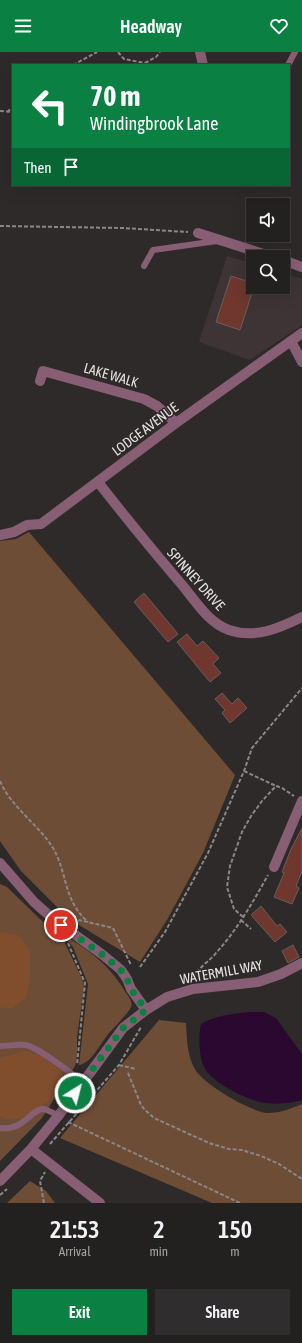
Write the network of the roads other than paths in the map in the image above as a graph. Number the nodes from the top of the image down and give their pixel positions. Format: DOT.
graph roads {
  1 [pos="200,52"];
  2 [pos="294,52"];
  3 [pos="203,64"];
  4 [pos="288,64"];
  5 [pos="198,233"];
  6 [pos="222,241"];
  7 [pos="251,250"];
  8 [pos="290,263"];
  9 [pos="144,266"];
  10 [pos="302,267"];
  11 [pos="302,333"];
  12 [pos="291,341"];
  13 [pos="302,362"];
  14 [pos="40,381"];
  15 [pos="176,423"];
  16 [pos="98,482"];
  17 [pos="0,535"];
  18 [pos="302,617"];
  19 [pos="302,801"];
  20 [pos="1,866"];
  21 [pos="274,867"];
  22 [pos="302,963"];
  23 [pos="146,1010"];
  24 [pos="0,1046"];
  25 [pos="83,1082"];
  26 [pos="59,1115"];
  27 [pos="0,1128"];
  28 [pos="31,1149"];
  29 [pos="0,1181"];
  30 [pos="100,1203"];
  1 -- 3 [label="street"];
  2 -- 4 [label="lane"];
  5 -- 6 [label="street"];
  6 -- 7 [label="street"];
  6 -- 9 [label="lane"];
  8 -- 10 [label="street"];
  11 -- 12 [label="street, LODGE AVENUE"];
  12 -- 13 [label="street"];
  12 -- 15 [label="street, LODGE AVENUE"];
  14 -- 15 [label="street, LAKE WALK"];
  15 -- 16 [label="street, LODGE AVENUE"];
  16 -- 17 [label="street, LODGE AVENUE"];
  16 -- 18 [label="street, SPINNEY DRIVE"];
  19 -- 21 [label="street"];
  20 -- 23 [label="street"];
  22 -- 23 [label="street, WATERMILL WAY"];
  23 -- 25 [label="street, WATERMILL WAY"];
  24 -- 25 [label="lane"];
  25 -- 26 [label="street, WATERMILL WAY"];
  26 -- 27 [label="lane"];
  26 -- 28 [label="street, WATERMILL WAY"];
  28 -- 29 [label="street, WATERMILL WAY"];
  28 -- 30 [label="street"];
}
